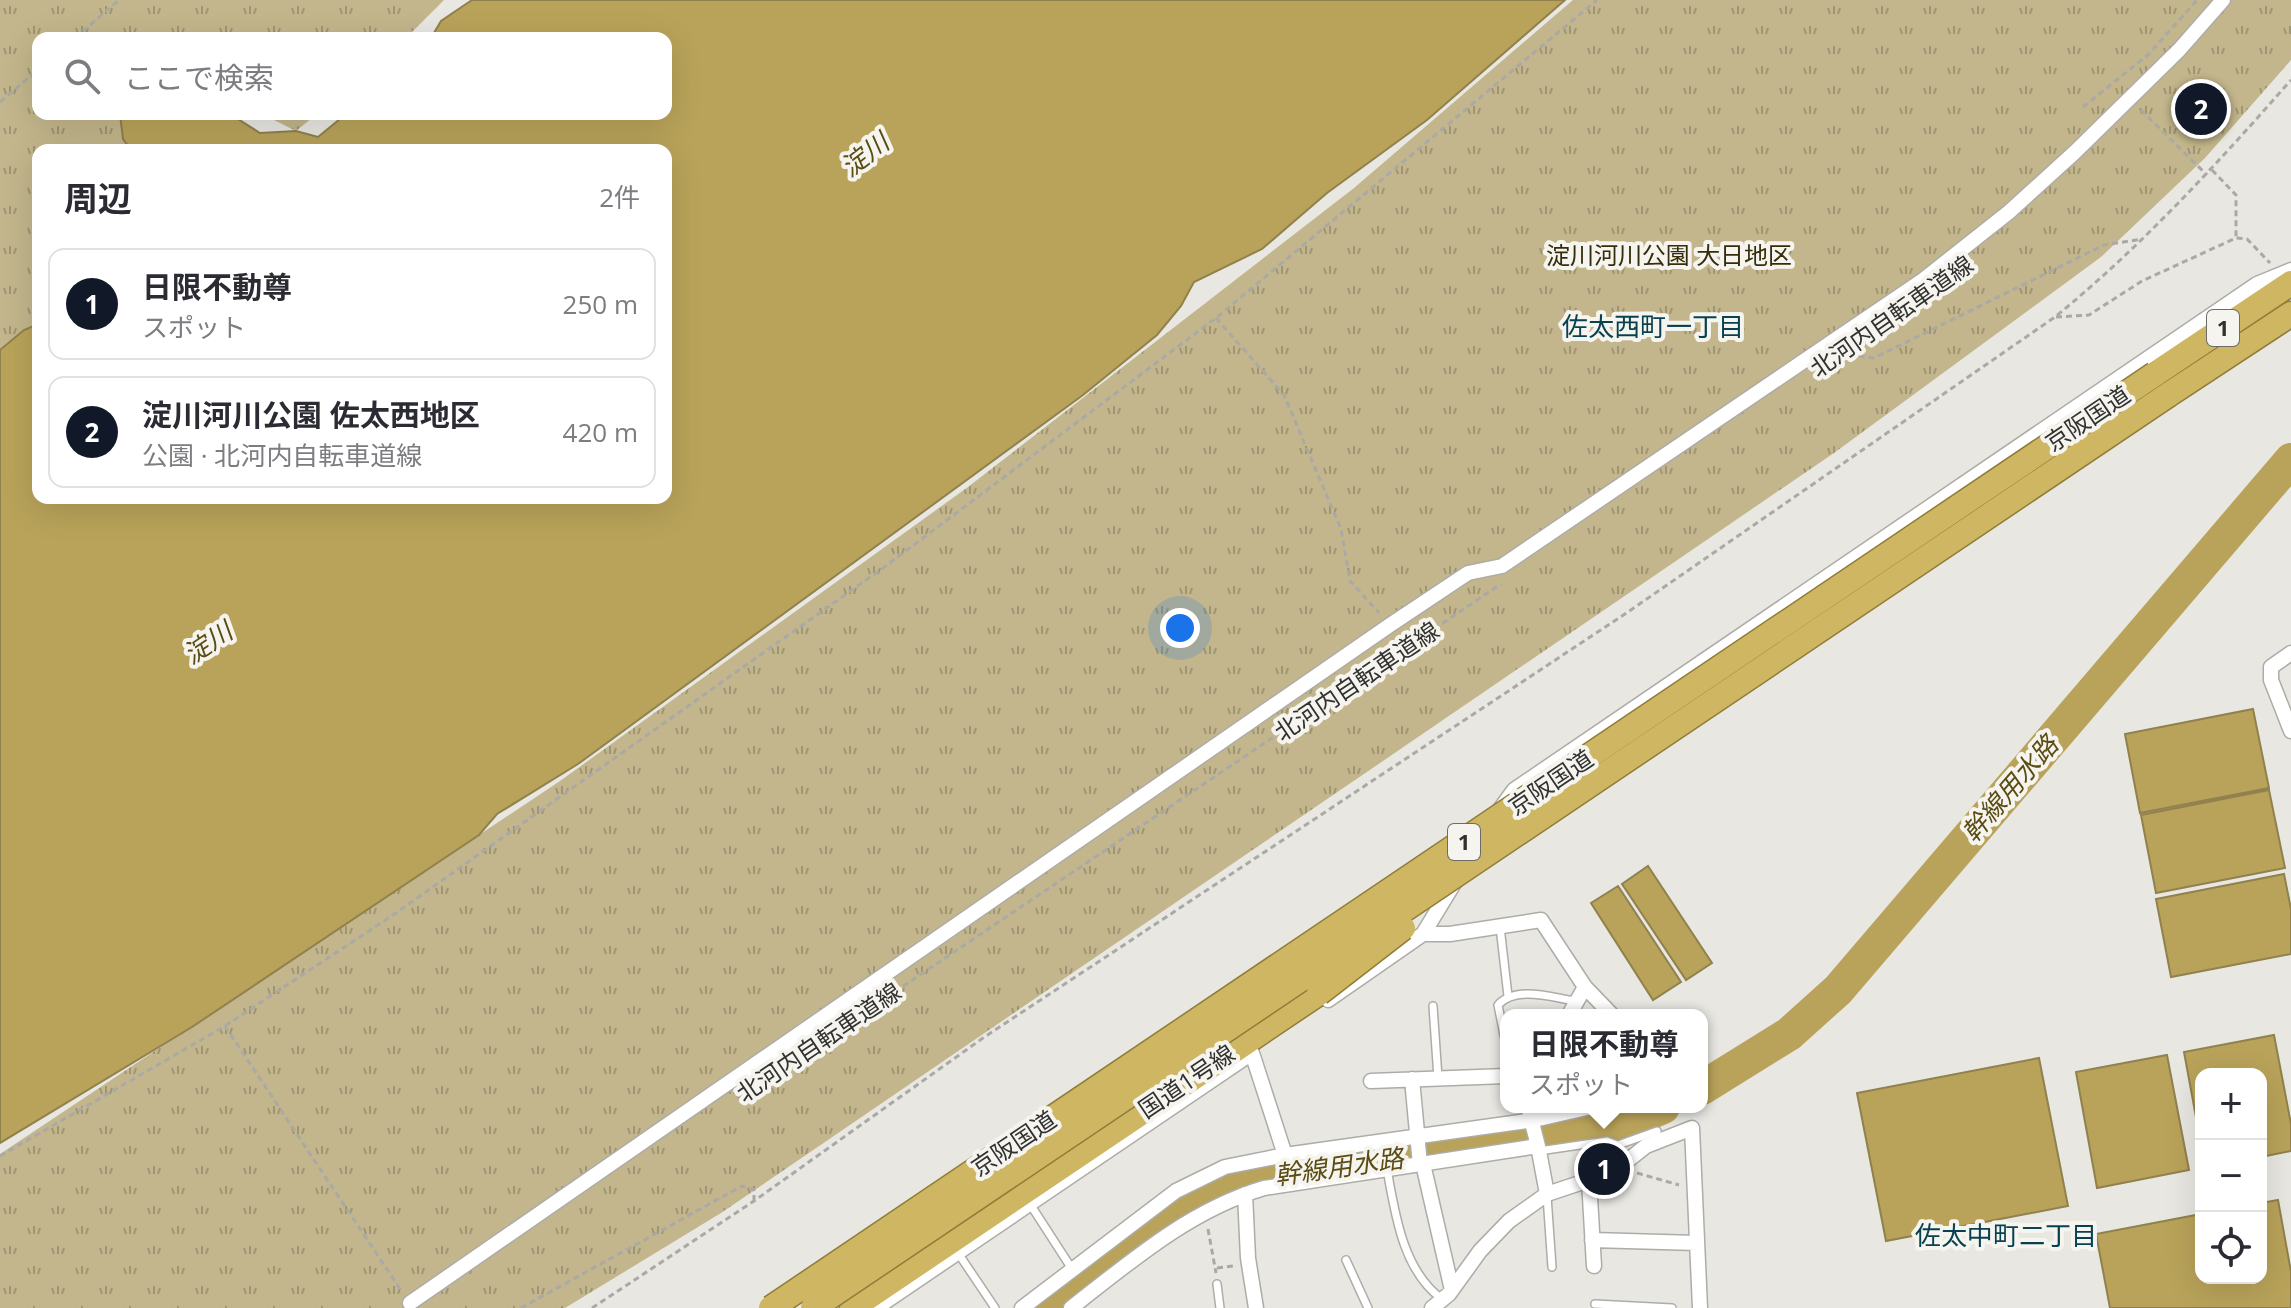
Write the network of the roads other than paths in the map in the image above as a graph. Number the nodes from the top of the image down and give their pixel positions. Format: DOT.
graph roads {
  1 [pos="2223,0"];
  2 [pos="2288,276"];
  3 [pos="2291,314"];
  4 [pos="2291,653"];
  5 [pos="2291,731"];
  6 [pos="1509,839"];
  7 [pos="1500,927"];
  8 [pos="1423,934"];
  9 [pos="1585,987"];
  10 [pos="1508,996"];
  11 [pos="1576,1001"];
  12 [pos="1433,1006"];
  13 [pos="1572,1009"];
  14 [pos="1606,1009"];
  15 [pos="1500,1015"];
  16 [pos="1252,1053"];
  17 [pos="1500,1076"];
  18 [pos="1438,1078"];
  19 [pos="1412,1079"];
  20 [pos="1371,1081"];
  21 [pos="1532,1117"];
  22 [pos="1657,1131"];
  23 [pos="1416,1139"];
  24 [pos="1538,1147"];
  25 [pos="1285,1155"];
  26 [pos="1421,1163"];
  27 [pos="1387,1169"];
  28 [pos="1589,1180"];
  29 [pos="1245,1194"];
  30 [pos="1547,1194"];
  31 [pos="1030,1204"];
  32 [pos="1592,1240"];
  33 [pos="1697,1243"];
  34 [pos="958,1253"];
  35 [pos="1346,1260"];
  36 [pos="1594,1266"];
  37 [pos="1552,1267"];
  38 [pos="1073,1270"];
  39 [pos="1217,1284"];
  40 [pos="1445,1300"];
  41 [pos="410,1303"];
  42 [pos="1595,1304"];
  43 [pos="886,1305"];
  44 [pos="771,1308"];
  45 [pos="813,1308"];
  46 [pos="852,1308"];
  47 [pos="995,1308"];
  48 [pos="1022,1308"];
  49 [pos="1071,1308"];
  50 [pos="1220,1308"];
  51 [pos="1256,1308"];
  52 [pos="1368,1308"];
  53 [pos="1672,1308"];
  54 [pos="1700,1308"];
  1 -- 41 [label="street, 北河内自転車道線"];
  2 -- 8 [label="street"];
  2 -- 44 [label="highway, 京阪国道 / 1, bridge"];
  3 -- 6 [label="highway, 京阪国道 / 1, bridge"];
  4 -- 5 [label="street"];
  6 -- 45 [label="highway, 京阪国道 / 1, bridge"];
  6 -- 46 [label="highway, 国道1号線 / 1, bridge"];
  7 -- 8 [label="street"];
  7 -- 9 [label="street"];
  7 -- 10 [label="lane"];
  8 -- 16 [label="street"];
  9 -- 11 [label="street"];
  9 -- 14 [label="street"];
  10 -- 11 [label="lane"];
  10 -- 15 [label="lane"];
  11 -- 13 [label="street"];
  12 -- 18 [label="lane"];
  16 -- 25 [label="street"];
  16 -- 31 [label="street"];
  17 -- 18 [label="street"];
  18 -- 19 [label="street"];
  19 -- 20 [label="street"];
  19 -- 23 [label="street"];
  21 -- 23 [label="street"];
  21 -- 24 [label="street"];
  22 -- 24 [label="lane"];
  23 -- 25 [label="street"];
  23 -- 26 [label="street"];
  24 -- 26 [label="street"];
  24 -- 30 [label="street"];
  25 -- 38 [label="street"];
  26 -- 27 [label="street"];
  26 -- 40 [label="street"];
  27 -- 29 [label="street"];
  27 -- 40 [label="lane"];
  28 -- 30 [label="street"];
  28 -- 32 [label="street"];
  28 -- 33 [label="street"];
  29 -- 49 [label="street"];
  29 -- 51 [label="street"];
  30 -- 37 [label="lane"];
  30 -- 40 [label="street"];
  31 -- 34 [label="street"];
  31 -- 38 [label="lane"];
  32 -- 33 [label="street"];
  32 -- 36 [label="street"];
  33 -- 54 [label="street"];
  34 -- 43 [label="street"];
  34 -- 47 [label="lane"];
  35 -- 52 [label="lane"];
  38 -- 48 [label="street"];
  39 -- 50 [label="lane"];
  42 -- 53 [label="lane"];
}
